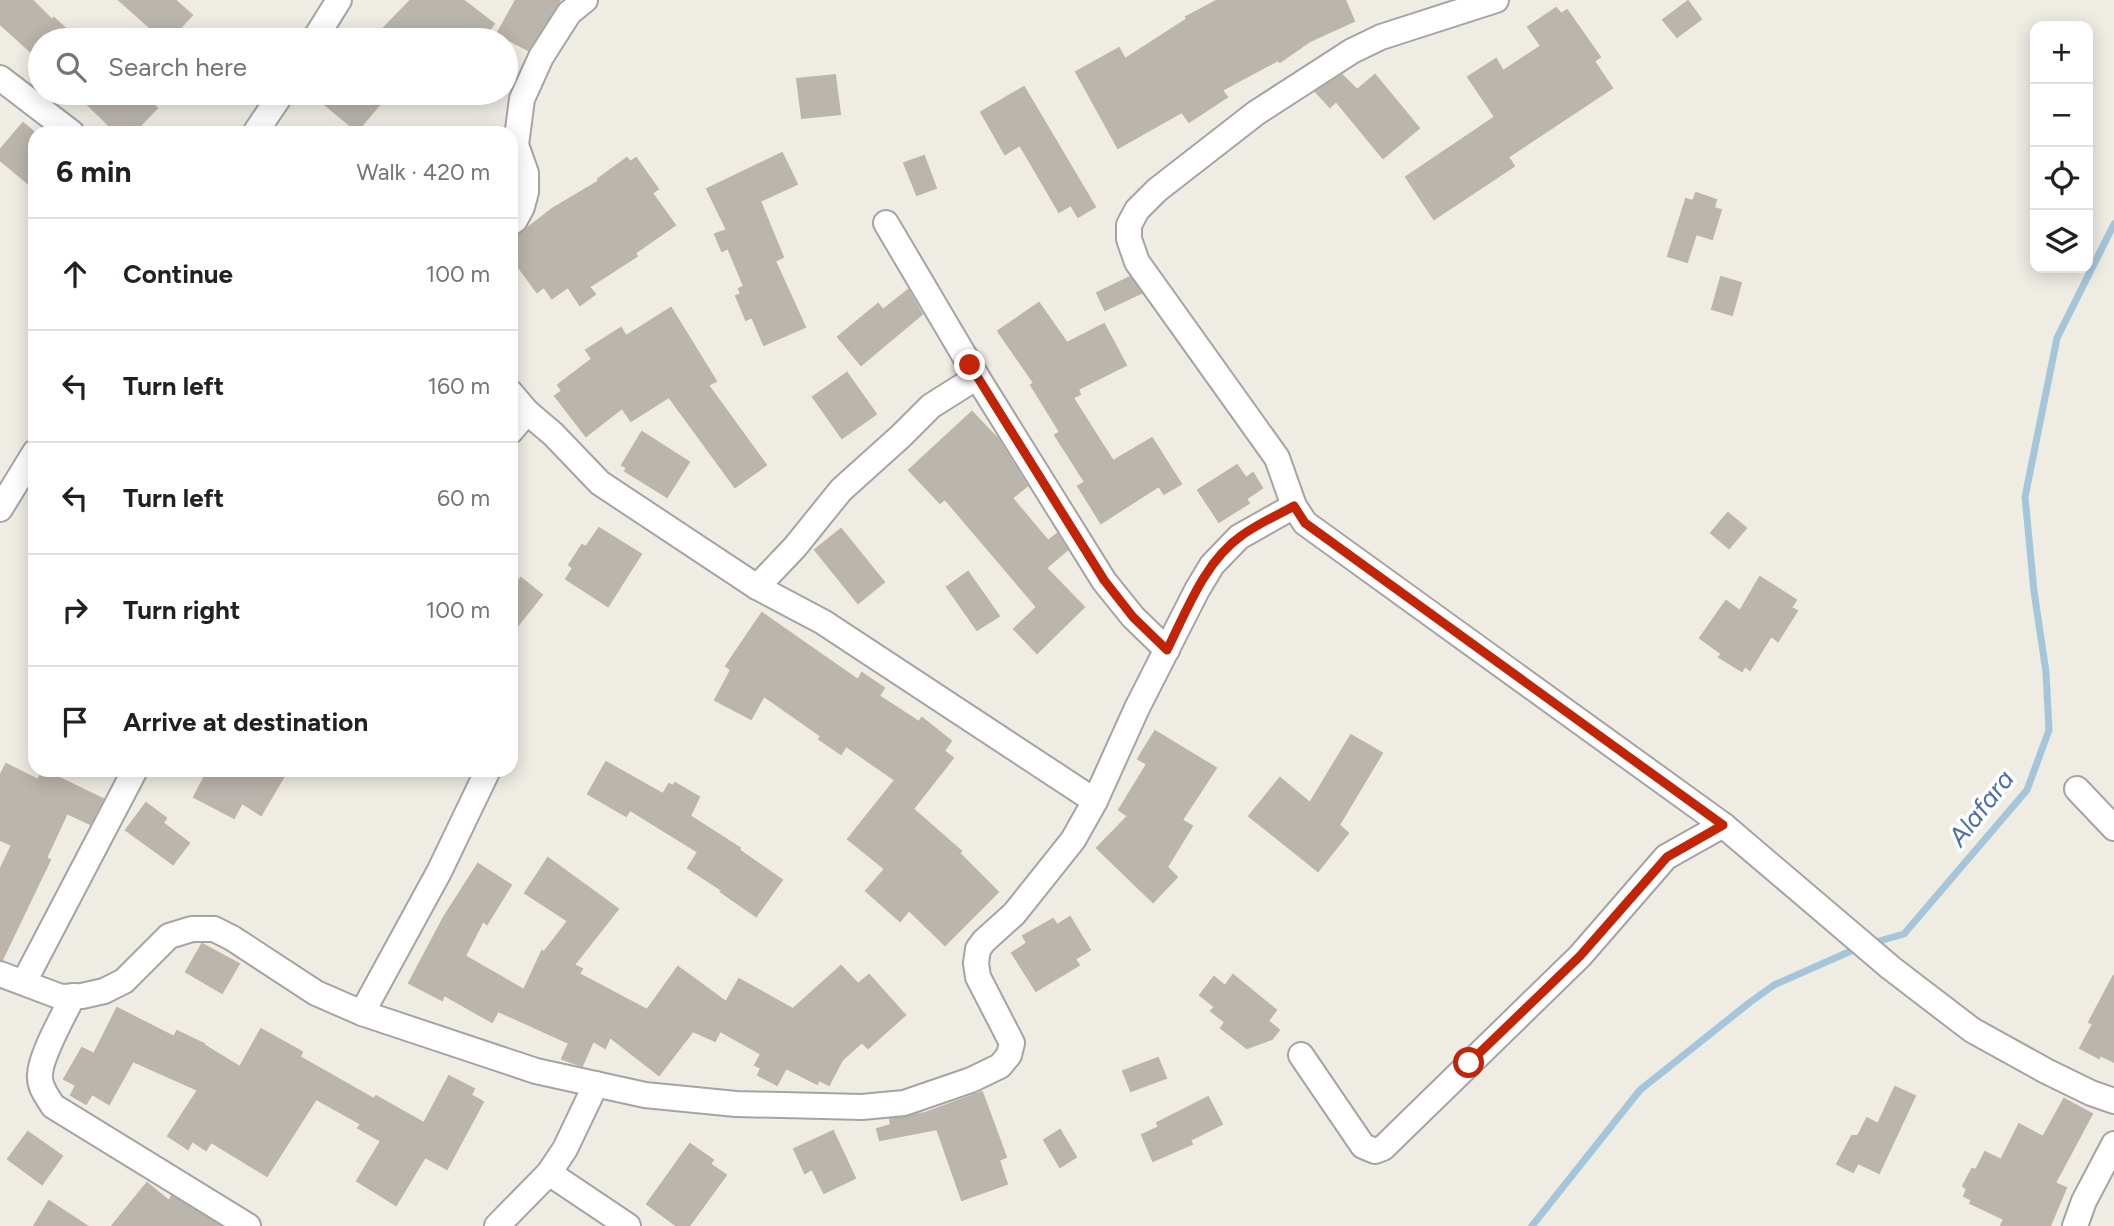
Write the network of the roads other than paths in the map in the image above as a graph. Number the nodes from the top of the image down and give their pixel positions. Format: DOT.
graph roads {
  1 [pos="339,0"];
  2 [pos="585,0"];
  3 [pos="1496,0"];
  4 [pos="322,28"];
  5 [pos="0,78"];
  6 [pos="28,99"];
  7 [pos="35,105"];
  8 [pos="274,105"];
  9 [pos="63,126"];
  10 [pos="260,126"];
  11 [pos="518,130"];
  12 [pos="518,151"];
  13 [pos="518,215"];
  14 [pos="886,223"];
  15 [pos="977,377"];
  16 [pos="519,422"];
  17 [pos="28,463"];
  18 [pos="1294,506"];
  19 [pos="0,509"];
  20 [pos="757,587"];
  21 [pos="1167,650"];
  22 [pos="131,777"];
  23 [pos="485,777"];
  24 [pos="2077,789"];
  25 [pos="1095,801"];
  26 [pos="1723,825"];
  27 [pos="2114,828"];
  28 [pos="0,974"];
  29 [pos="24,982"];
  30 [pos="73,996"];
  31 [pos="362,1013"];
  32 [pos="1301,1055"];
  33 [pos="596,1084"];
  34 [pos="2114,1101"];
  35 [pos="2114,1144"];
  36 [pos="549,1173"];
  37 [pos="248,1226"];
  38 [pos="497,1226"];
  39 [pos="628,1226"];
  40 [pos="2075,1226"];
  1 -- 4 [label="street"];
  2 -- 11 [label="street"];
  3 -- 18 [label="street"];
  5 -- 6 [label="street"];
  7 -- 9 [label="street"];
  8 -- 10 [label="street"];
  12 -- 13 [label="street"];
  14 -- 15 [label="street"];
  15 -- 20 [label="street"];
  15 -- 21 [label="street"];
  16 -- 20 [label="street"];
  17 -- 19 [label="street"];
  18 -- 21 [label="street"];
  18 -- 26 [label="street"];
  20 -- 25 [label="street"];
  21 -- 25 [label="street"];
  22 -- 29 [label="street"];
  23 -- 31 [label="street"];
  24 -- 27 [label="street"];
  25 -- 33 [label="street"];
  26 -- 32 [label="street"];
  26 -- 34 [label="street"];
  28 -- 29 [label="street"];
  29 -- 30 [label="street"];
  30 -- 31 [label="street"];
  30 -- 37 [label="street"];
  31 -- 33 [label="street"];
  33 -- 36 [label="street"];
  35 -- 40 [label="street"];
  36 -- 38 [label="street"];
  36 -- 39 [label="street"];
}
